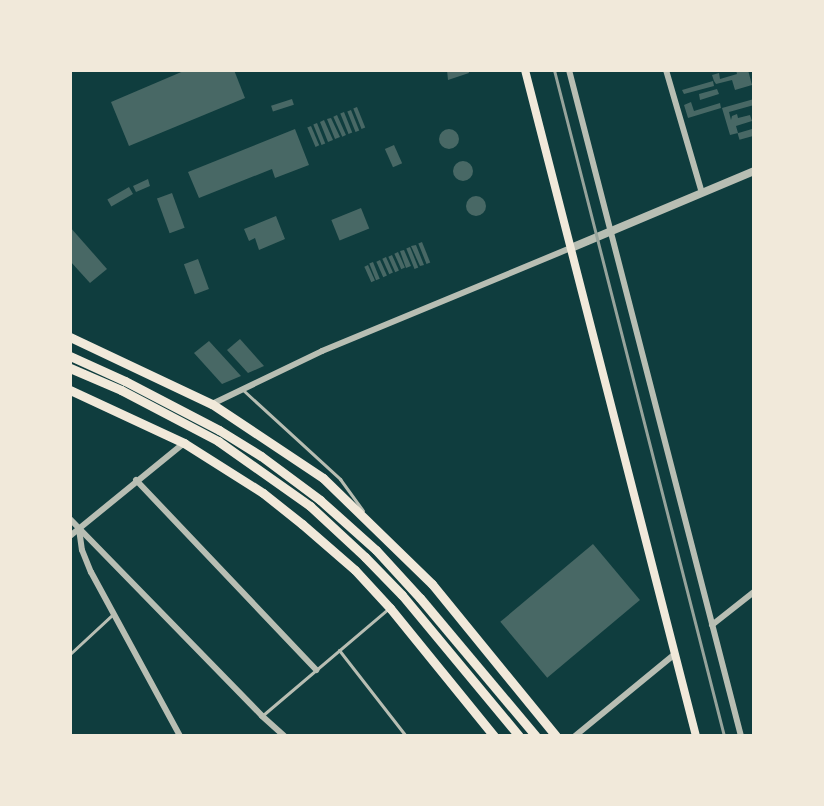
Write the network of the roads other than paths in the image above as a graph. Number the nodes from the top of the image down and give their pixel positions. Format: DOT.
graph roads {
  1 [pos="525,70"];
  2 [pos="570,70"];
  3 [pos="666,70"];
  4 [pos="753,171"];
  5 [pos="702,193"];
  6 [pos="610,231"];
  7 [pos="571,248"];
  8 [pos="70,337"];
  9 [pos="70,356"];
  10 [pos="70,368"];
  11 [pos="242,388"];
  12 [pos="70,390"];
  13 [pos="212,404"];
  14 [pos="184,443"];
  15 [pos="136,480"];
  16 [pos="70,519"];
  17 [pos="371,522"];
  18 [pos="79,528"];
  19 [pos="70,536"];
  20 [pos="753,592"];
  21 [pos="390,608"];
  22 [pos="114,614"];
  23 [pos="712,625"];
  24 [pos="339,650"];
  25 [pos="70,654"];
  26 [pos="675,654"];
  27 [pos="316,670"];
  28 [pos="261,716"];
  29 [pos="180,735"];
  30 [pos="284,735"];
  31 [pos="406,735"];
  32 [pos="494,735"];
  33 [pos="519,735"];
  34 [pos="536,735"];
  35 [pos="556,735"];
  36 [pos="575,735"];
  37 [pos="696,735"];
  38 [pos="741,735"];
  1 -- 7 [label="main road"];
  2 -- 6 [label="street"];
  3 -- 5 [label="street"];
  4 -- 5 [label="street"];
  5 -- 6 [label="street"];
  6 -- 7 [label="street"];
  6 -- 23 [label="street"];
  7 -- 11 [label="street"];
  7 -- 26 [label="main road"];
  8 -- 13 [label="main road"];
  9 -- 34 [label="main road"];
  10 -- 33 [label="main road"];
  11 -- 13 [label="street"];
  11 -- 17 [label="lane"];
  12 -- 14 [label="main road"];
  13 -- 17 [label="main road"];
  14 -- 15 [label="street"];
  14 -- 21 [label="main road"];
  15 -- 18 [label="street"];
  15 -- 27 [label="street"];
  16 -- 18 [label="street"];
  17 -- 35 [label="main road"];
  18 -- 19 [label="street"];
  18 -- 22 [label="street"];
  18 -- 28 [label="street"];
  20 -- 23 [label="street"];
  21 -- 24 [label="lane"];
  21 -- 32 [label="main road"];
  22 -- 25 [label="lane"];
  22 -- 29 [label="street"];
  23 -- 38 [label="street"];
  24 -- 27 [label="lane"];
  24 -- 31 [label="lane"];
  26 -- 36 [label="street"];
  26 -- 37 [label="main road"];
  27 -- 28 [label="lane"];
  28 -- 30 [label="street"];
}
